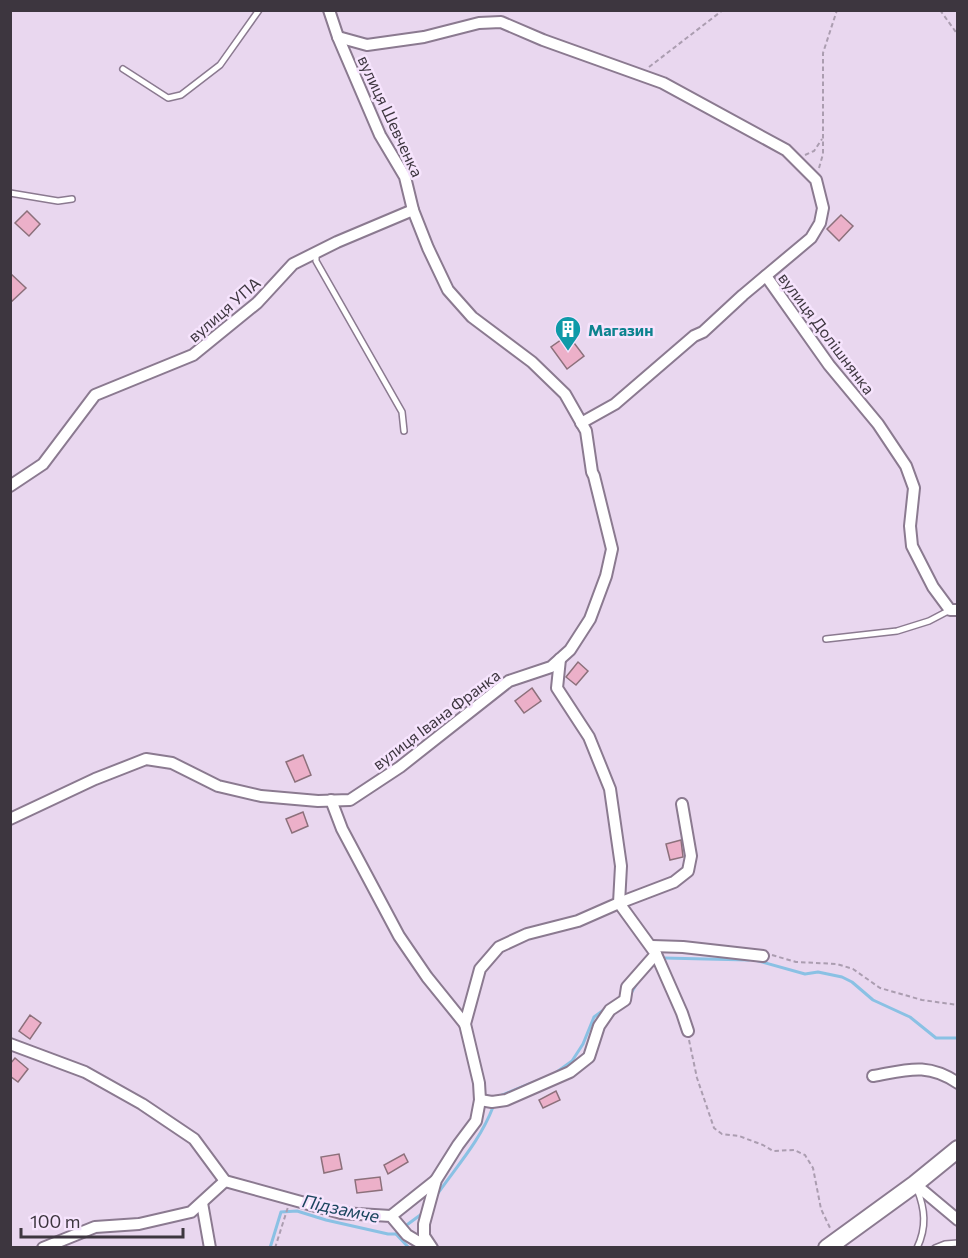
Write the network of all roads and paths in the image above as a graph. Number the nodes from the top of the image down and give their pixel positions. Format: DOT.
graph roads {
  1 [pos="259,10"];
  2 [pos="329,10"];
  3 [pos="723,10"];
  4 [pos="837,10"];
  5 [pos="940,10"];
  6 [pos="957,35"];
  7 [pos="338,37"];
  8 [pos="123,69"];
  9 [pos="640,75"];
  10 [pos="823,137"];
  11 [pos="786,150"];
  12 [pos="816,180"];
  13 [pos="10,193"];
  14 [pos="72,199"];
  15 [pos="413,210"];
  16 [pos="317,252"];
  17 [pos="766,276"];
  18 [pos="581,423"];
  19 [pos="404,431"];
  20 [pos="10,486"];
  21 [pos="954,610"];
  22 [pos="826,639"];
  23 [pos="560,659"];
  24 [pos="331,800"];
  25 [pos="682,804"];
  26 [pos="10,819"];
  27 [pos="619,903"];
  28 [pos="654,950"];
  29 [pos="763,956"];
  30 [pos="957,1005"];
  31 [pos="465,1024"];
  32 [pos="688,1031"];
  33 [pos="10,1044"];
  34 [pos="873,1076"];
  35 [pos="957,1083"];
  36 [pos="480,1100"];
  37 [pos="957,1149"];
  38 [pos="436,1180"];
  39 [pos="225,1181"];
  40 [pos="915,1184"];
  41 [pos="290,1199"];
  42 [pos="202,1203"];
  43 [pos="391,1216"];
  44 [pos="957,1220"];
  45 [pos="957,1243"];
  46 [pos="831,1244"];
  47 [pos="42,1248"];
  48 [pos="210,1248"];
  49 [pos="275,1248"];
  50 [pos="430,1248"];
  51 [pos="917,1248"];
  52 [pos="935,1248"];
  1 -- 8 [label="lane"];
  2 -- 7 [label="street, вулиця Шевченка"];
  3 -- 9 [label="path"];
  4 -- 10 [label="path"];
  5 -- 6 [label="path"];
  7 -- 9 [label="street"];
  7 -- 15 [label="street, вулиця Шевченка"];
  9 -- 11 [label="street"];
  10 -- 11 [label="path"];
  10 -- 12 [label="path"];
  11 -- 12 [label="street"];
  12 -- 17 [label="street"];
  13 -- 14 [label="lane"];
  15 -- 16 [label="street, вулиця УПА"];
  15 -- 18 [label="street, вулиця Шевченка"];
  16 -- 19 [label="lane"];
  16 -- 20 [label="street, вулиця УПА"];
  17 -- 18 [label="street, вулиця Долішнянка"];
  17 -- 21 [label="street, вулиця Долішнянка"];
  18 -- 23 [label="street, вулиця Івана Франка"];
  21 -- 22 [label="lane"];
  23 -- 24 [label="street, вулиця Івана Франка"];
  23 -- 27 [label="street"];
  24 -- 26 [label="street, вулиця Івана Франка"];
  24 -- 31 [label="street"];
  25 -- 27 [label="street"];
  27 -- 28 [label="street"];
  27 -- 31 [label="street"];
  28 -- 29 [label="street"];
  28 -- 32 [label="street"];
  28 -- 36 [label="street"];
  29 -- 30 [label="path"];
  31 -- 36 [label="street"];
  32 -- 46 [label="path"];
  33 -- 39 [label="street"];
  34 -- 35 [label="street"];
  36 -- 38 [label="street"];
  37 -- 40 [label="street"];
  38 -- 43 [label="street"];
  38 -- 50 [label="street"];
  39 -- 41 [label="street"];
  39 -- 42 [label="street"];
  40 -- 44 [label="street"];
  40 -- 46 [label="street"];
  40 -- 51 [label="lane"];
  41 -- 43 [label="street"];
  41 -- 49 [label="path"];
  42 -- 47 [label="street"];
  42 -- 48 [label="street"];
  43 -- 50 [label="street"];
  45 -- 52 [label="lane"];
}
